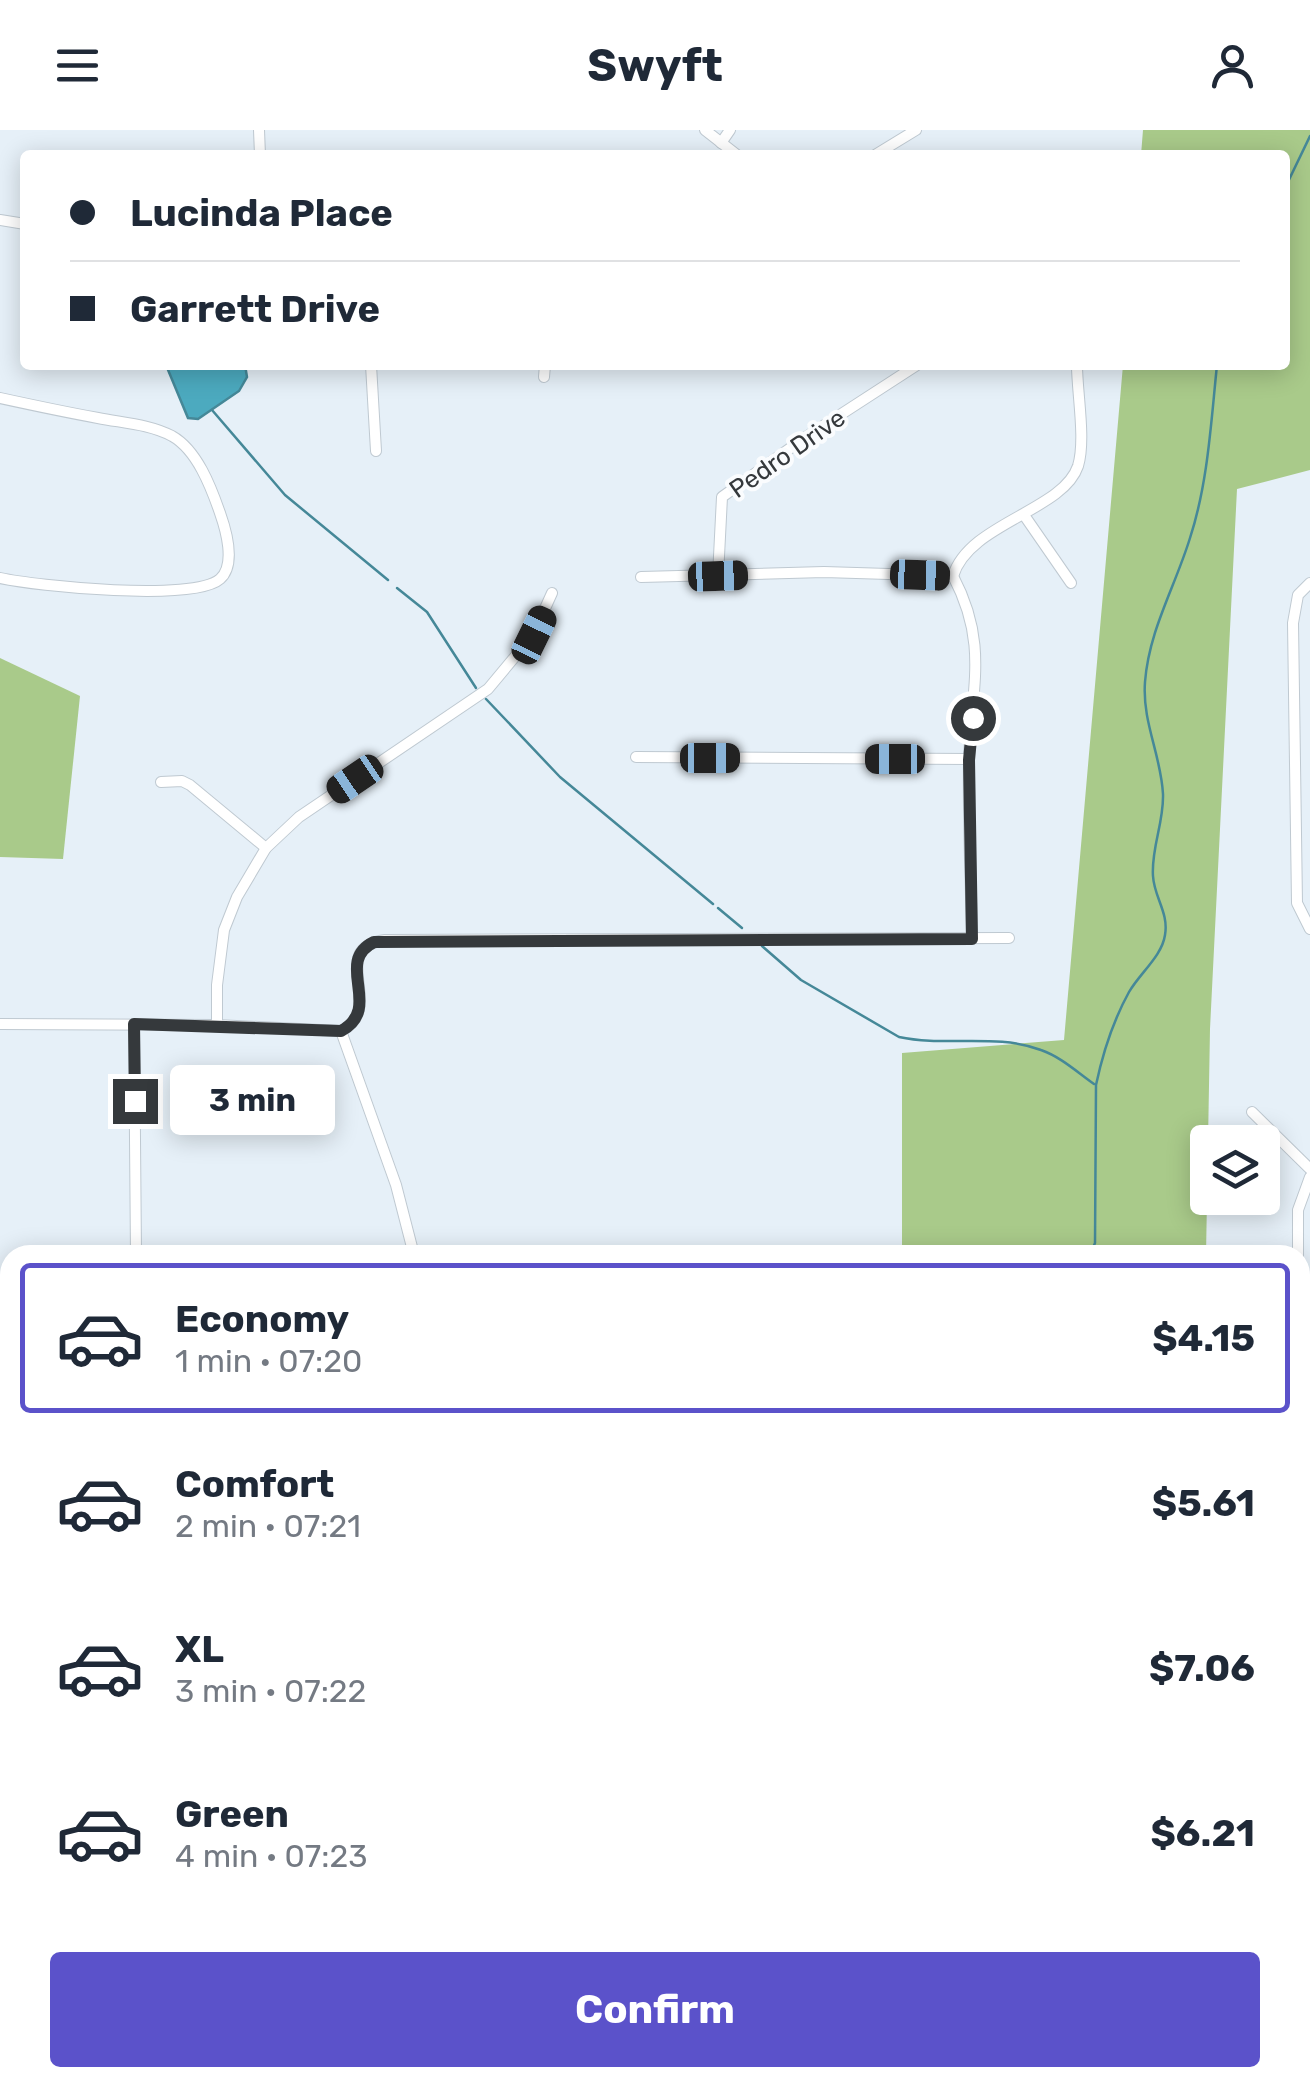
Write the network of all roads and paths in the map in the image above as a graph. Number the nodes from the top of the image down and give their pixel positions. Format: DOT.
graph roads {
  1 [pos="705,130"];
  2 [pos="730,130"];
  3 [pos="916,130"];
  4 [pos="721,143"];
  5 [pos="730,150"];
  6 [pos="882,150"];
  7 [pos="371,370"];
  8 [pos="909,370"];
  9 [pos="1076,370"];
  10 [pos="0,398"];
  11 [pos="376,451"];
  12 [pos="1024,514"];
  13 [pos="718,576"];
  14 [pos="952,576"];
  15 [pos="641,577"];
  16 [pos="0,578"];
  17 [pos="1071,582"];
  18 [pos="1310,583"];
  19 [pos="552,593"];
  20 [pos="1310,693"];
  21 [pos="1295,694"];
  22 [pos="636,757"];
  23 [pos="969,760"];
  24 [pos="162,782"];
  25 [pos="1304,822"];
  26 [pos="266,848"];
  27 [pos="1310,929"];
  28 [pos="1009,938"];
  29 [pos="972,939"];
  30 [pos="0,1024"];
  31 [pos="134,1024"];
  32 [pos="218,1025"];
  33 [pos="341,1031"];
  34 [pos="1252,1112"];
  35 [pos="1310,1168"];
  36 [pos="1310,1176"];
  37 [pos="136,1245"];
  38 [pos="411,1245"];
  39 [pos="1298,1245"];
  1 -- 4 [label="street"];
  2 -- 4 [label="street"];
  3 -- 6 [label="street"];
  4 -- 5 [label="street"];
  7 -- 11 [label="street"];
  8 -- 13 [label="street, Pedro Drive"];
  9 -- 12 [label="street"];
  10 -- 16 [label="street"];
  12 -- 14 [label="street"];
  12 -- 17 [label="street"];
  13 -- 14 [label="street"];
  13 -- 15 [label="street"];
  14 -- 23 [label="street"];
  18 -- 21 [label="street"];
  19 -- 26 [label="street"];
  20 -- 21 [label="street"];
  21 -- 25 [label="street"];
  22 -- 23 [label="street"];
  23 -- 29 [label="street"];
  24 -- 26 [label="street"];
  25 -- 27 [label="street"];
  26 -- 32 [label="street"];
  28 -- 29 [label="street"];
  29 -- 33 [label="street"];
  30 -- 31 [label="street"];
  31 -- 32 [label="street"];
  31 -- 37 [label="street"];
  32 -- 33 [label="street"];
  33 -- 38 [label="street"];
  34 -- 35 [label="street"];
  36 -- 39 [label="street"];
}
